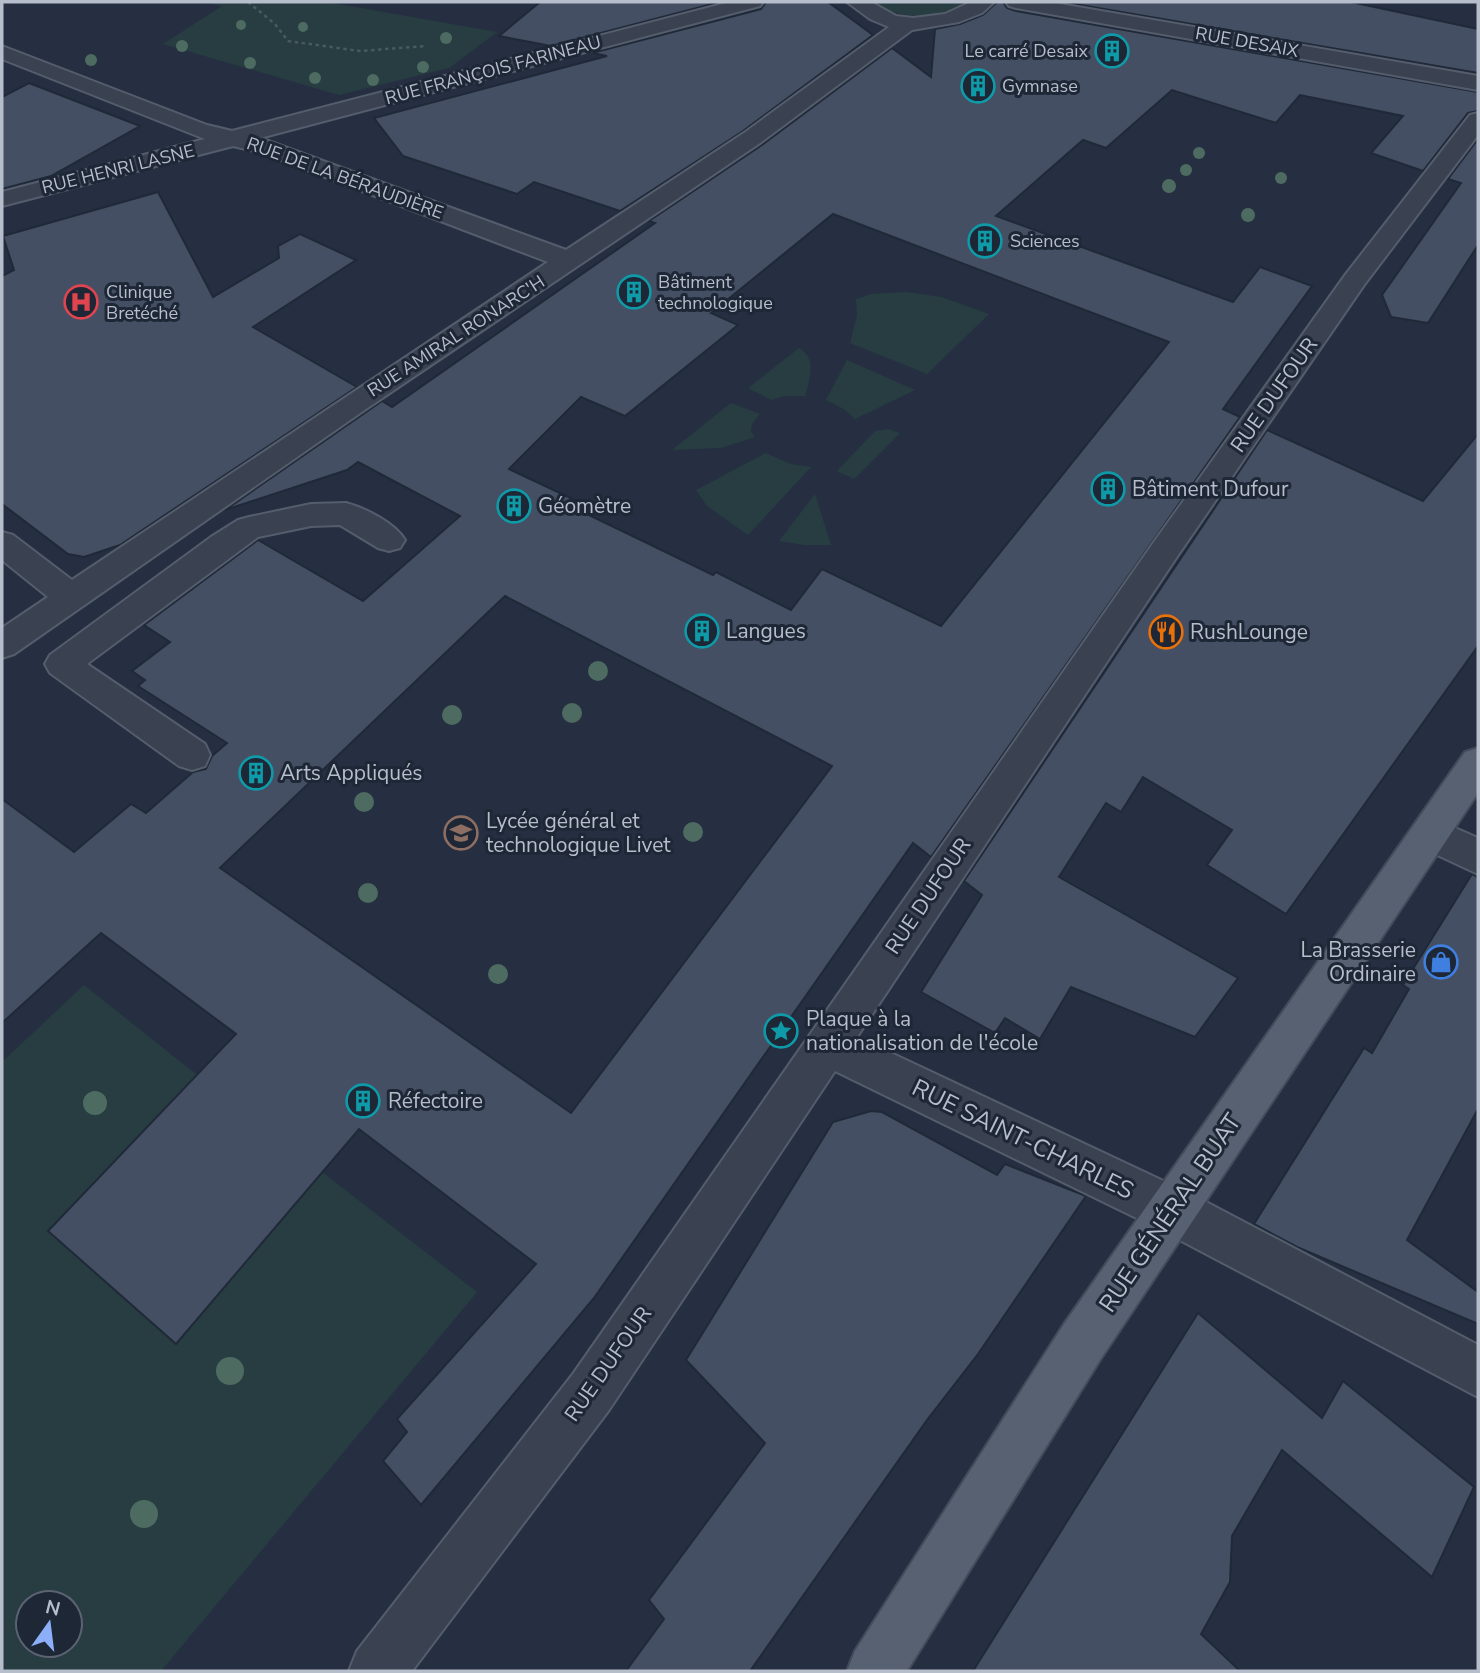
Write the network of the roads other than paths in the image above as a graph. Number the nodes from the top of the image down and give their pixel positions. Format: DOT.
graph roads {
  1 [pos="753,2"];
  2 [pos="857,2"];
  3 [pos="984,2"];
  4 [pos="1016,2"];
  5 [pos="664,7"];
  6 [pos="690,19"];
  7 [pos="907,24"];
  8 [pos="4,54"];
  9 [pos="1478,83"];
  10 [pos="1478,120"];
  11 [pos="234,139"];
  12 [pos="2,199"];
  13 [pos="570,261"];
  14 [pos="388,540"];
  15 [pos="2,543"];
  16 [pos="71,597"];
  17 [pos="10,639"];
  18 [pos="62,664"];
  19 [pos="192,755"];
  20 [pos="1478,763"];
  21 [pos="1432,834"];
  22 [pos="1478,858"];
  23 [pos="827,1045"];
  24 [pos="1172,1210"];
  25 [pos="1478,1372"];
  26 [pos="377,1671"];
  27 [pos="875,1671"];
  1 -- 6 [label="street, RUE FRANÇOIS FARINEAU"];
  2 -- 7 [label="street"];
  3 -- 7 [label="street"];
  4 -- 9 [label="street, RUE DESAIX"];
  5 -- 6 [label="street"];
  6 -- 11 [label="street, RUE FRANÇOIS FARINEAU"];
  7 -- 13 [label="street, RUE AMIRAL RONARC'H"];
  8 -- 11 [label="street, RUE DE LA BÉRAUDIÈRE"];
  10 -- 23 [label="street, RUE DUFOUR"];
  11 -- 12 [label="street, RUE HENRI LASNE"];
  11 -- 13 [label="street, RUE DE LA BÉRAUDIÈRE"];
  13 -- 16 [label="street, RUE AMIRAL RONARC'H"];
  14 -- 18 [label="street"];
  15 -- 16 [label="street"];
  16 -- 17 [label="street, RUE AMIRAL RONARC'H"];
  17 -- 18 [label="street"];
  18 -- 19 [label="street"];
  20 -- 21 [label="main road, RUE GÉNÉRAL BUAT"];
  21 -- 22 [label="street"];
  21 -- 24 [label="main road, RUE GÉNÉRAL BUAT"];
  23 -- 24 [label="street, RUE SAINT-CHARLES"];
  23 -- 26 [label="street, RUE DUFOUR"];
  24 -- 25 [label="street, RUE SAINT-CHARLES"];
  24 -- 27 [label="main road, RUE GÉNÉRAL BUAT"];
}
